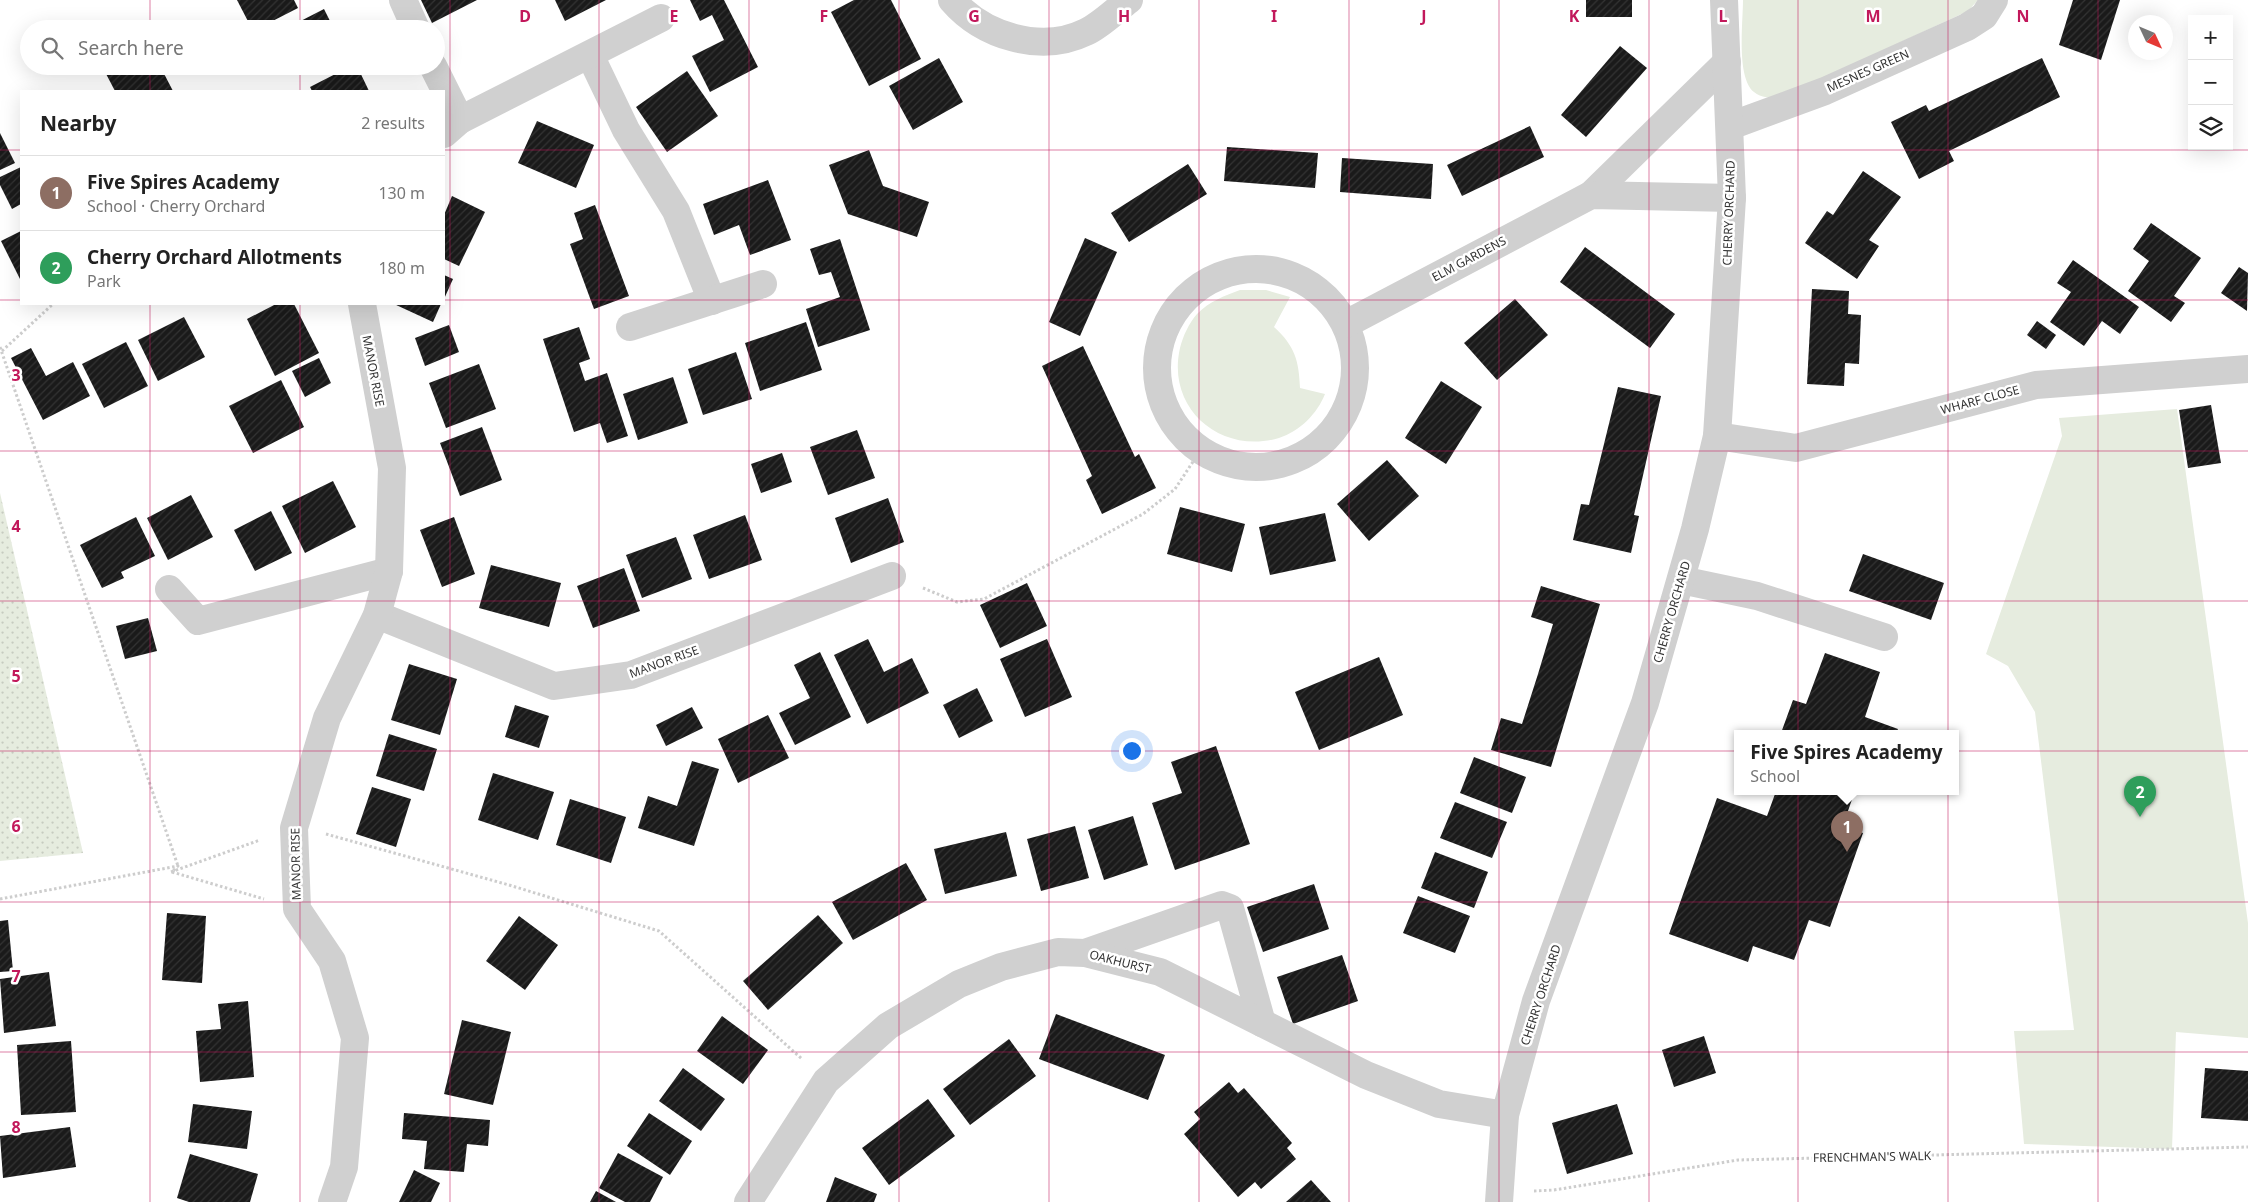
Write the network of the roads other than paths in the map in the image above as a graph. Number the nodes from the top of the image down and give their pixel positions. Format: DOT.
graph roads {
  1 [pos="403,0"];
  2 [pos="952,0"];
  3 [pos="1129,0"];
  4 [pos="1724,0"];
  5 [pos="1994,0"];
  6 [pos="661,18"];
  7 [pos="412,20"];
  8 [pos="590,55"];
  9 [pos="1727,62"];
  10 [pos="436,75"];
  11 [pos="440,90"];
  12 [pos="445,105"];
  13 [pos="1730,126"];
  14 [pos="452,127"];
  15 [pos="1591,195"];
  16 [pos="1732,198"];
  17 [pos="763,284"];
  18 [pos="712,300"];
  19 [pos="362,305"];
  20 [pos="1346,324"];
  21 [pos="630,327"];
  22 [pos="2248,369"];
  23 [pos="1717,436"];
  24 [pos="390,571"];
  25 [pos="892,576"];
  26 [pos="1681,580"];
  27 [pos="169,589"];
  28 [pos="377,615"];
  29 [pos="1884,637"];
  30 [pos="1085,953"];
  31 [pos="1262,1023"];
  32 [pos="1504,1115"];
  33 [pos="1498,1197"];
  34 [pos="332,1202"];
  35 [pos="748,1202"];
  1 -- 7 [label="street"];
  2 -- 3 [label="street"];
  4 -- 9 [label="street, CHERRY ORCHARD"];
  5 -- 13 [label="street, MESNES GREEN"];
  6 -- 8 [label="street"];
  8 -- 14 [label="street"];
  8 -- 18 [label="street"];
  9 -- 13 [label="street, CHERRY ORCHARD"];
  9 -- 15 [label="street, ELM GARDENS"];
  10 -- 11 [label="street"];
  12 -- 14 [label="street"];
  13 -- 16 [label="street, CHERRY ORCHARD"];
  15 -- 16 [label="street, ELM GARDENS"];
  15 -- 20 [label="street, ELM GARDENS"];
  16 -- 23 [label="street, CHERRY ORCHARD"];
  17 -- 18 [label="street"];
  18 -- 21 [label="street"];
  19 -- 24 [label="street, MANOR RISE"];
  20 -- 20 [label="street"];
  22 -- 23 [label="street, WHARF CLOSE"];
  23 -- 26 [label="street, CHERRY ORCHARD"];
  24 -- 27 [label="street"];
  24 -- 28 [label="street, MANOR RISE"];
  25 -- 28 [label="street, MANOR RISE"];
  26 -- 29 [label="street"];
  26 -- 32 [label="street, CHERRY ORCHARD"];
  28 -- 34 [label="street, MANOR RISE"];
  30 -- 31 [label="street, OAKHURST"];
  30 -- 31 [label="street"];
  30 -- 35 [label="street, OAKHURST"];
  31 -- 32 [label="street, OAKHURST"];
  32 -- 33 [label="street, CHERRY ORCHARD"];
}
